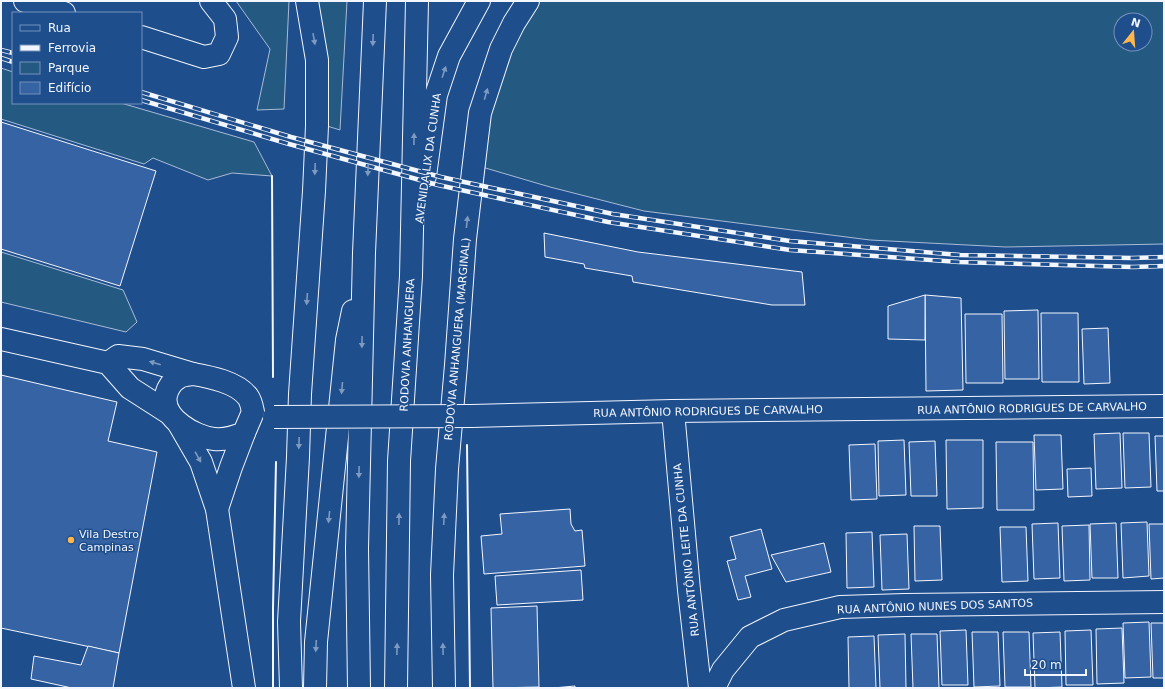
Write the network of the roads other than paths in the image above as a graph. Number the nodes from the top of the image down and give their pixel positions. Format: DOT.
graph roads {
  1 [pos="25,1"];
  2 [pos="211,1"];
  3 [pos="307,1"];
  4 [pos="375,1"];
  5 [pos="417,1"];
  6 [pos="479,1"];
  7 [pos="528,1"];
  8 [pos="61,12"];
  9 [pos="142,37"];
  10 [pos="364,253"];
  11 [pos="411,276"];
  12 [pos="1,339"];
  13 [pos="108,363"];
  14 [pos="193,374"];
  15 [pos="1164,406"];
  16 [pos="673,411"];
  17 [pos="253,412"];
  18 [pos="174,418"];
  19 [pos="244,433"];
  20 [pos="217,509"];
  21 [pos="1164,602"];
  22 [pos="244,688"];
  23 [pos="291,688"];
  24 [pos="315,688"];
  25 [pos="359,688"];
  26 [pos="396,688"];
  27 [pos="444,688"];
  28 [pos="700,688"];
  29 [pos="714,688"];
  1 -- 8 [label="main road"];
  2 -- 9 [label="main road"];
  3 -- 23 [label="main road, one-way"];
  4 -- 10 [label="main road, one-way"];
  11 -- 5 [label="main road, RODOVIA ANHANGUERA, one-way"];
  11 -- 6 [label="main road, AVENIDA LIX DA CUNHA, one-way"];
  27 -- 7 [label="main road, RODOVIA ANHANGUERA (MARGINAL), one-way"];
  10 -- 24 [label="main road, one-way"];
  10 -- 25 [label="main road, one-way"];
  26 -- 11 [label="main road, RODOVIA ANHANGUERA, one-way"];
  12 -- 13 [label="main road"];
  14 -- 13 [label="main road, one-way"];
  13 -- 18 [label="main road"];
  14 -- 17 [label="main road"];
  14 -- 18 [label="main road"];
  15 -- 16 [label="main road, RUA ANTÔNIO RODRIGUES DE CARVALHO"];
  16 -- 17 [label="main road, RUA ANTÔNIO RODRIGUES DE CARVALHO, bridge"];
  16 -- 28 [label="main road, RUA ANTÔNIO LEITE DA CUNHA"];
  17 -- 19 [label="main road"];
  18 -- 19 [label="main road"];
  18 -- 20 [label="main road, one-way"];
  19 -- 20 [label="main road"];
  20 -- 22 [label="main road"];
  21 -- 29 [label="main road, RUA ANTÔNIO NUNES DOS SANTOS"];
}
